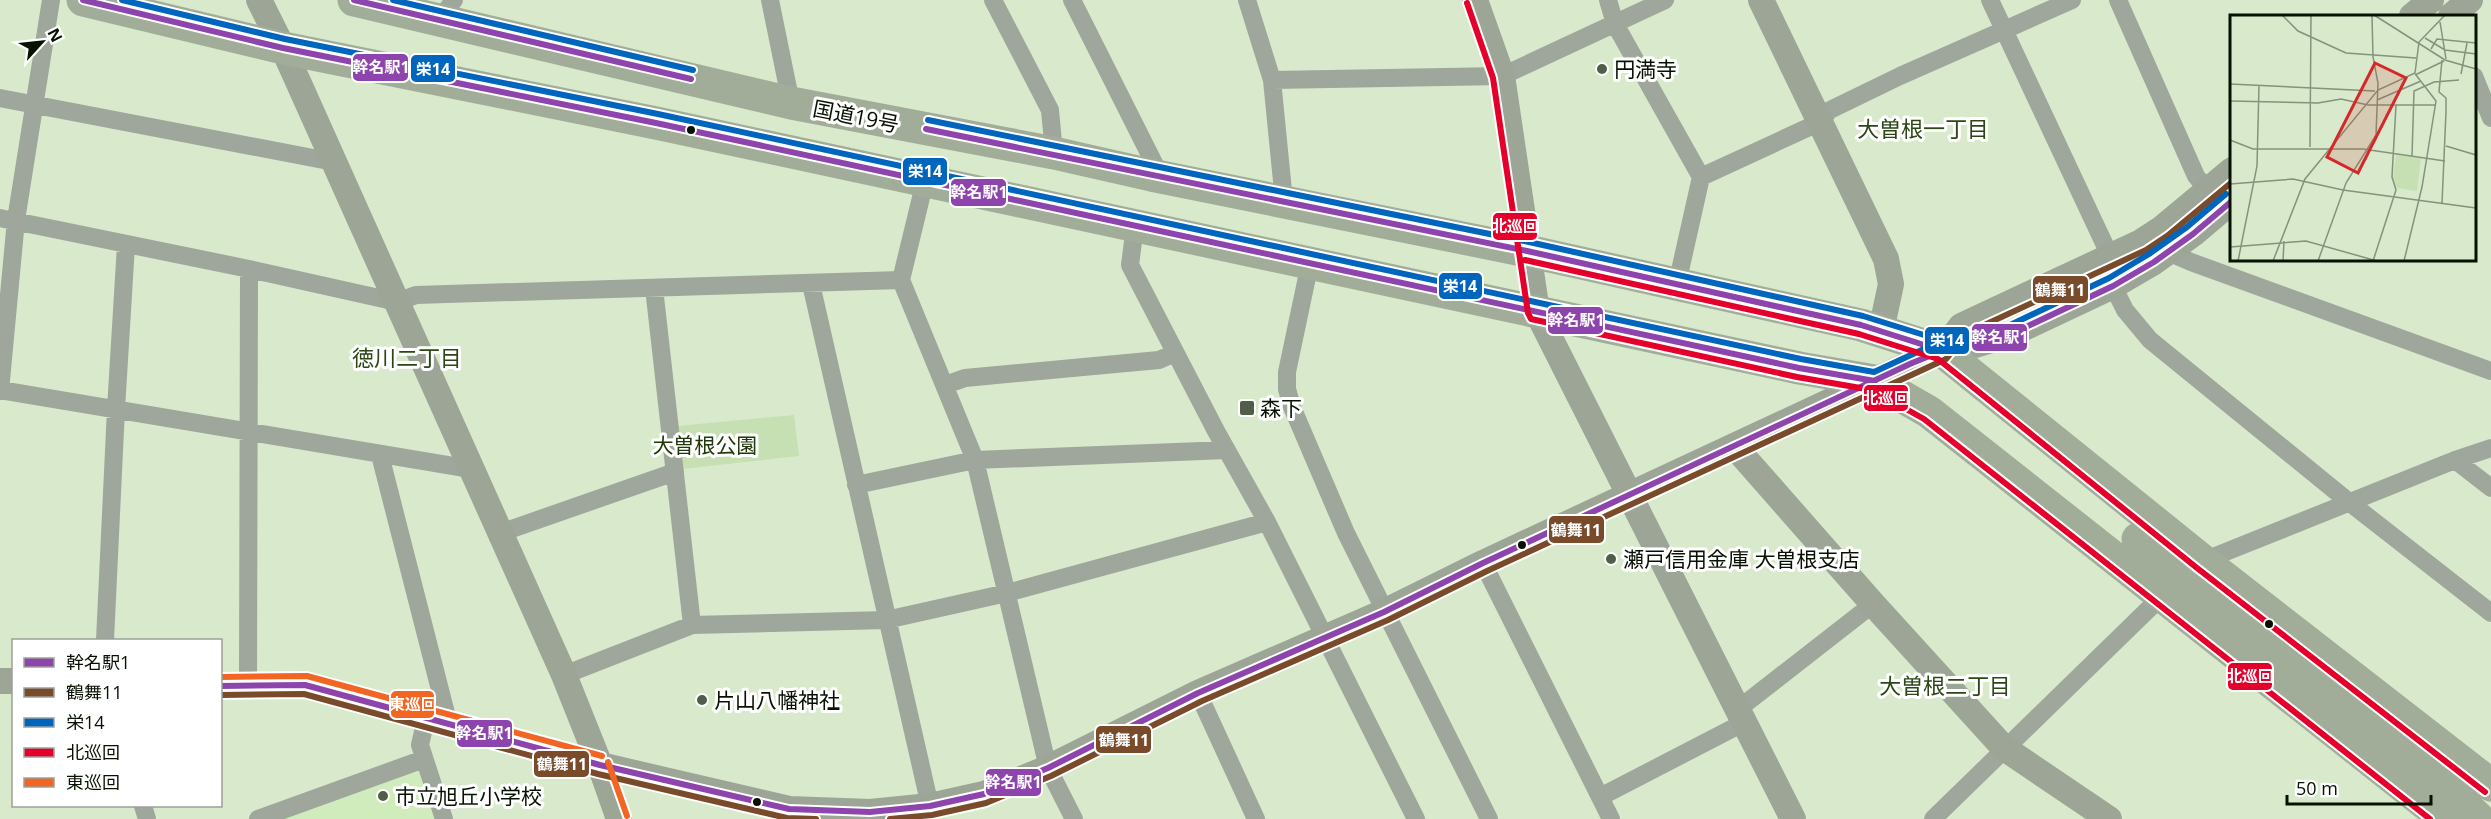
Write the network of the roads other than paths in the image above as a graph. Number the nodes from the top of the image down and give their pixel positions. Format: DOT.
graph roads {
  1 [pos="51,0"];
  2 [pos="83,0"];
  3 [pos="259,0"];
  4 [pos="354,0"];
  5 [pos="770,0"];
  6 [pos="993,0"];
  7 [pos="1072,0"];
  8 [pos="1247,0"];
  9 [pos="1475,0"];
  10 [pos="1608,0"];
  11 [pos="1665,0"];
  12 [pos="1761,0"];
  13 [pos="1990,0"];
  14 [pos="2072,0"];
  15 [pos="2118,0"];
  16 [pos="2432,0"];
  17 [pos="2470,0"];
  18 [pos="447,9"];
  19 [pos="2413,15"];
  20 [pos="2452,15"];
  21 [pos="1615,24"];
  22 [pos="2005,32"];
  23 [pos="283,48"];
  24 [pos="1502,76"];
  25 [pos="2476,79"];
  26 [pos="1272,80"];
  27 [pos="0,98"];
  28 [pos="791,103"];
  29 [pos="33,104"];
  30 [pos="2491,118"];
  31 [pos="1818,123"];
  32 [pos="1054,153"];
  33 [pos="334,162"];
  34 [pos="2230,172"];
  35 [pos="1161,177"];
  36 [pos="1701,177"];
  37 [pos="925,181"];
  38 [pos="2208,190"];
  39 [pos="1284,201"];
  40 [pos="2230,203"];
  41 [pos="8,219"];
  42 [pos="1135,226"];
  43 [pos="126,245"];
  44 [pos="1527,251"];
  45 [pos="2168,252"];
  46 [pos="2110,256"];
  47 [pos="1310,263"];
  48 [pos="249,269"];
  49 [pos="901,280"];
  50 [pos="811,284"];
  51 [pos="1677,284"];
  52 [pos="2114,286"];
  53 [pos="654,288"];
  54 [pos="397,302"];
  55 [pos="1537,312"];
  56 [pos="1881,331"];
  57 [pos="1942,351"];
  58 [pos="1175,353"];
  59 [pos="2491,371"];
  60 [pos="1875,381"];
  61 [pos="945,385"];
  62 [pos="0,390"];
  63 [pos="116,409"];
  64 [pos="248,431"];
  65 [pos="1734,446"];
  66 [pos="2491,448"];
  67 [pos="1227,450"];
  68 [pos="380,455"];
  69 [pos="975,460"];
  70 [pos="2455,460"];
  71 [pos="471,469"];
  72 [pos="675,472"];
  73 [pos="856,485"];
  74 [pos="2491,488"];
  75 [pos="1629,495"];
  76 [pos="2349,502"];
  77 [pos="1267,522"];
  78 [pos="500,533"];
  79 [pos="2138,538"];
  80 [pos="2203,561"];
  81 [pos="1483,563"];
  82 [pos="1007,593"];
  83 [pos="2163,595"];
  84 [pos="1873,604"];
  85 [pos="1384,612"];
  86 [pos="2491,614"];
  87 [pos="886,620"];
  88 [pos="692,625"];
  89 [pos="1326,636"];
  90 [pos="105,639"];
  91 [pos="2294,660"];
  92 [pos="564,675"];
  93 [pos="222,686"];
  94 [pos="248,687"];
  95 [pos="1198,693"];
  96 [pos="2387,705"];
  97 [pos="1740,716"];
  98 [pos="438,721"];
  99 [pos="2004,748"];
  100 [pos="424,759"];
  101 [pos="600,765"];
  102 [pos="1048,768"];
  103 [pos="2491,785"];
  104 [pos="1600,796"];
  105 [pos="930,806"];
  106 [pos="791,814"];
  107 [pos="871,816"];
  108 [pos="258,819"];
  109 [pos="444,819"];
  110 [pos="619,819"];
  111 [pos="1074,819"];
  112 [pos="1256,819"];
  113 [pos="1416,819"];
  114 [pos="1489,819"];
  115 [pos="1611,819"];
  116 [pos="1793,819"];
  117 [pos="1933,819"];
  118 [pos="2109,819"];
  119 [pos="2445,819"];
  120 [pos="2479,819"];
  1 -- 29 [label="street"];
  2 -- 23 [label="highway"];
  3 -- 23 [label="street"];
  4 -- 18 [label="highway, 国道19号"];
  5 -- 28 [label="street"];
  6 -- 32 [label="street"];
  7 -- 35 [label="street"];
  8 -- 26 [label="street"];
  9 -- 24 [label="street"];
  10 -- 21 [label="street"];
  11 -- 21 [label="street"];
  12 -- 31 [label="street"];
  13 -- 22 [label="street"];
  14 -- 22 [label="street"];
  15 -- 38 [label="street"];
  16 -- 19 [label="street"];
  17 -- 20 [label="street"];
  18 -- 28 [label="highway, 国道19号"];
  21 -- 24 [label="street"];
  21 -- 36 [label="street"];
  22 -- 31 [label="street"];
  22 -- 46 [label="street"];
  23 -- 33 [label="street"];
  23 -- 37 [label="highway"];
  24 -- 26 [label="street"];
  24 -- 44 [label="street"];
  25 -- 30 [label="street"];
  26 -- 39 [label="street"];
  27 -- 29 [label="street"];
  28 -- 32 [label="highway, 国道19号"];
  29 -- 33 [label="street"];
  29 -- 41 [label="street"];
  31 -- 36 [label="street"];
  31 -- 56 [label="street"];
  32 -- 35 [label="highway, 国道19号"];
  33 -- 54 [label="street"];
  34 -- 38 [label="street"];
  35 -- 39 [label="highway, 国道19号"];
  36 -- 51 [label="street"];
  37 -- 42 [label="highway"];
  37 -- 49 [label="street"];
  38 -- 46 [label="street"];
  39 -- 44 [label="highway, 国道19号"];
  40 -- 45 [label="street"];
  41 -- 43 [label="street"];
  41 -- 62 [label="street"];
  42 -- 47 [label="highway"];
  42 -- 58 [label="street"];
  43 -- 48 [label="street"];
  43 -- 63 [label="street"];
  44 -- 51 [label="highway, 国道19号"];
  44 -- 55 [label="street"];
  45 -- 52 [label="street"];
  45 -- 59 [label="street"];
  46 -- 57 [label="street"];
  47 -- 55 [label="highway"];
  47 -- 85 [label="street"];
  48 -- 54 [label="street"];
  48 -- 64 [label="street"];
  49 -- 50 [label="street"];
  49 -- 61 [label="street"];
  50 -- 53 [label="street"];
  50 -- 73 [label="street"];
  51 -- 56 [label="highway, 国道19号"];
  52 -- 57 [label="street"];
  52 -- 76 [label="street"];
  53 -- 54 [label="street"];
  53 -- 72 [label="street"];
  54 -- 71 [label="street"];
  55 -- 60 [label="highway"];
  55 -- 75 [label="street"];
  56 -- 57 [label="highway, 国道19号"];
  57 -- 60 [label="street"];
  57 -- 80 [label="highway, 国道19号"];
  58 -- 61 [label="street"];
  58 -- 67 [label="street"];
  60 -- 65 [label="street"];
  60 -- 83 [label="highway"];
  61 -- 69 [label="street"];
  62 -- 63 [label="street"];
  63 -- 64 [label="street"];
  63 -- 90 [label="street"];
  64 -- 68 [label="street"];
  64 -- 94 [label="street"];
  65 -- 75 [label="street"];
  65 -- 84 [label="street"];
  66 -- 70 [label="street"];
  67 -- 69 [label="street"];
  67 -- 77 [label="street"];
  68 -- 71 [label="street"];
  68 -- 98 [label="street"];
  69 -- 73 [label="street"];
  69 -- 82 [label="street"];
  70 -- 74 [label="street"];
  70 -- 76 [label="street"];
  71 -- 78 [label="street"];
  72 -- 78 [label="street"];
  72 -- 88 [label="street"];
  73 -- 87 [label="street"];
  75 -- 81 [label="street"];
  75 -- 97 [label="street"];
  76 -- 80 [label="street"];
  76 -- 86 [label="street"];
  77 -- 82 [label="street"];
  77 -- 89 [label="street"];
  78 -- 92 [label="street"];
  79 -- 91 [label="highway"];
  80 -- 96 [label="highway, 国道19号"];
  81 -- 85 [label="street"];
  81 -- 104 [label="street"];
  82 -- 87 [label="street"];
  82 -- 102 [label="street"];
  83 -- 99 [label="street"];
  83 -- 119 [label="highway"];
  84 -- 97 [label="street"];
  84 -- 99 [label="street"];
  85 -- 89 [label="street"];
  85 -- 114 [label="street"];
  87 -- 88 [label="street"];
  87 -- 105 [label="street"];
  88 -- 92 [label="street"];
  89 -- 95 [label="street"];
  89 -- 113 [label="street"];
  91 -- 96 [label="highway"];
  91 -- 120 [label="highway"];
  92 -- 101 [label="street"];
  93 -- 94 [label="street"];
  94 -- 98 [label="street"];
  95 -- 102 [label="street"];
  95 -- 112 [label="street"];
  96 -- 103 [label="highway, 国道19号"];
  97 -- 104 [label="street"];
  97 -- 116 [label="street"];
  98 -- 100 [label="street"];
  98 -- 101 [label="street"];
  99 -- 117 [label="street"];
  99 -- 118 [label="street"];
  100 -- 108 [label="street"];
  100 -- 109 [label="street"];
  101 -- 106 [label="street"];
  101 -- 110 [label="street"];
  102 -- 105 [label="street"];
  102 -- 111 [label="street"];
  104 -- 115 [label="street"];
  105 -- 107 [label="street"];
  106 -- 107 [label="street"];
}
